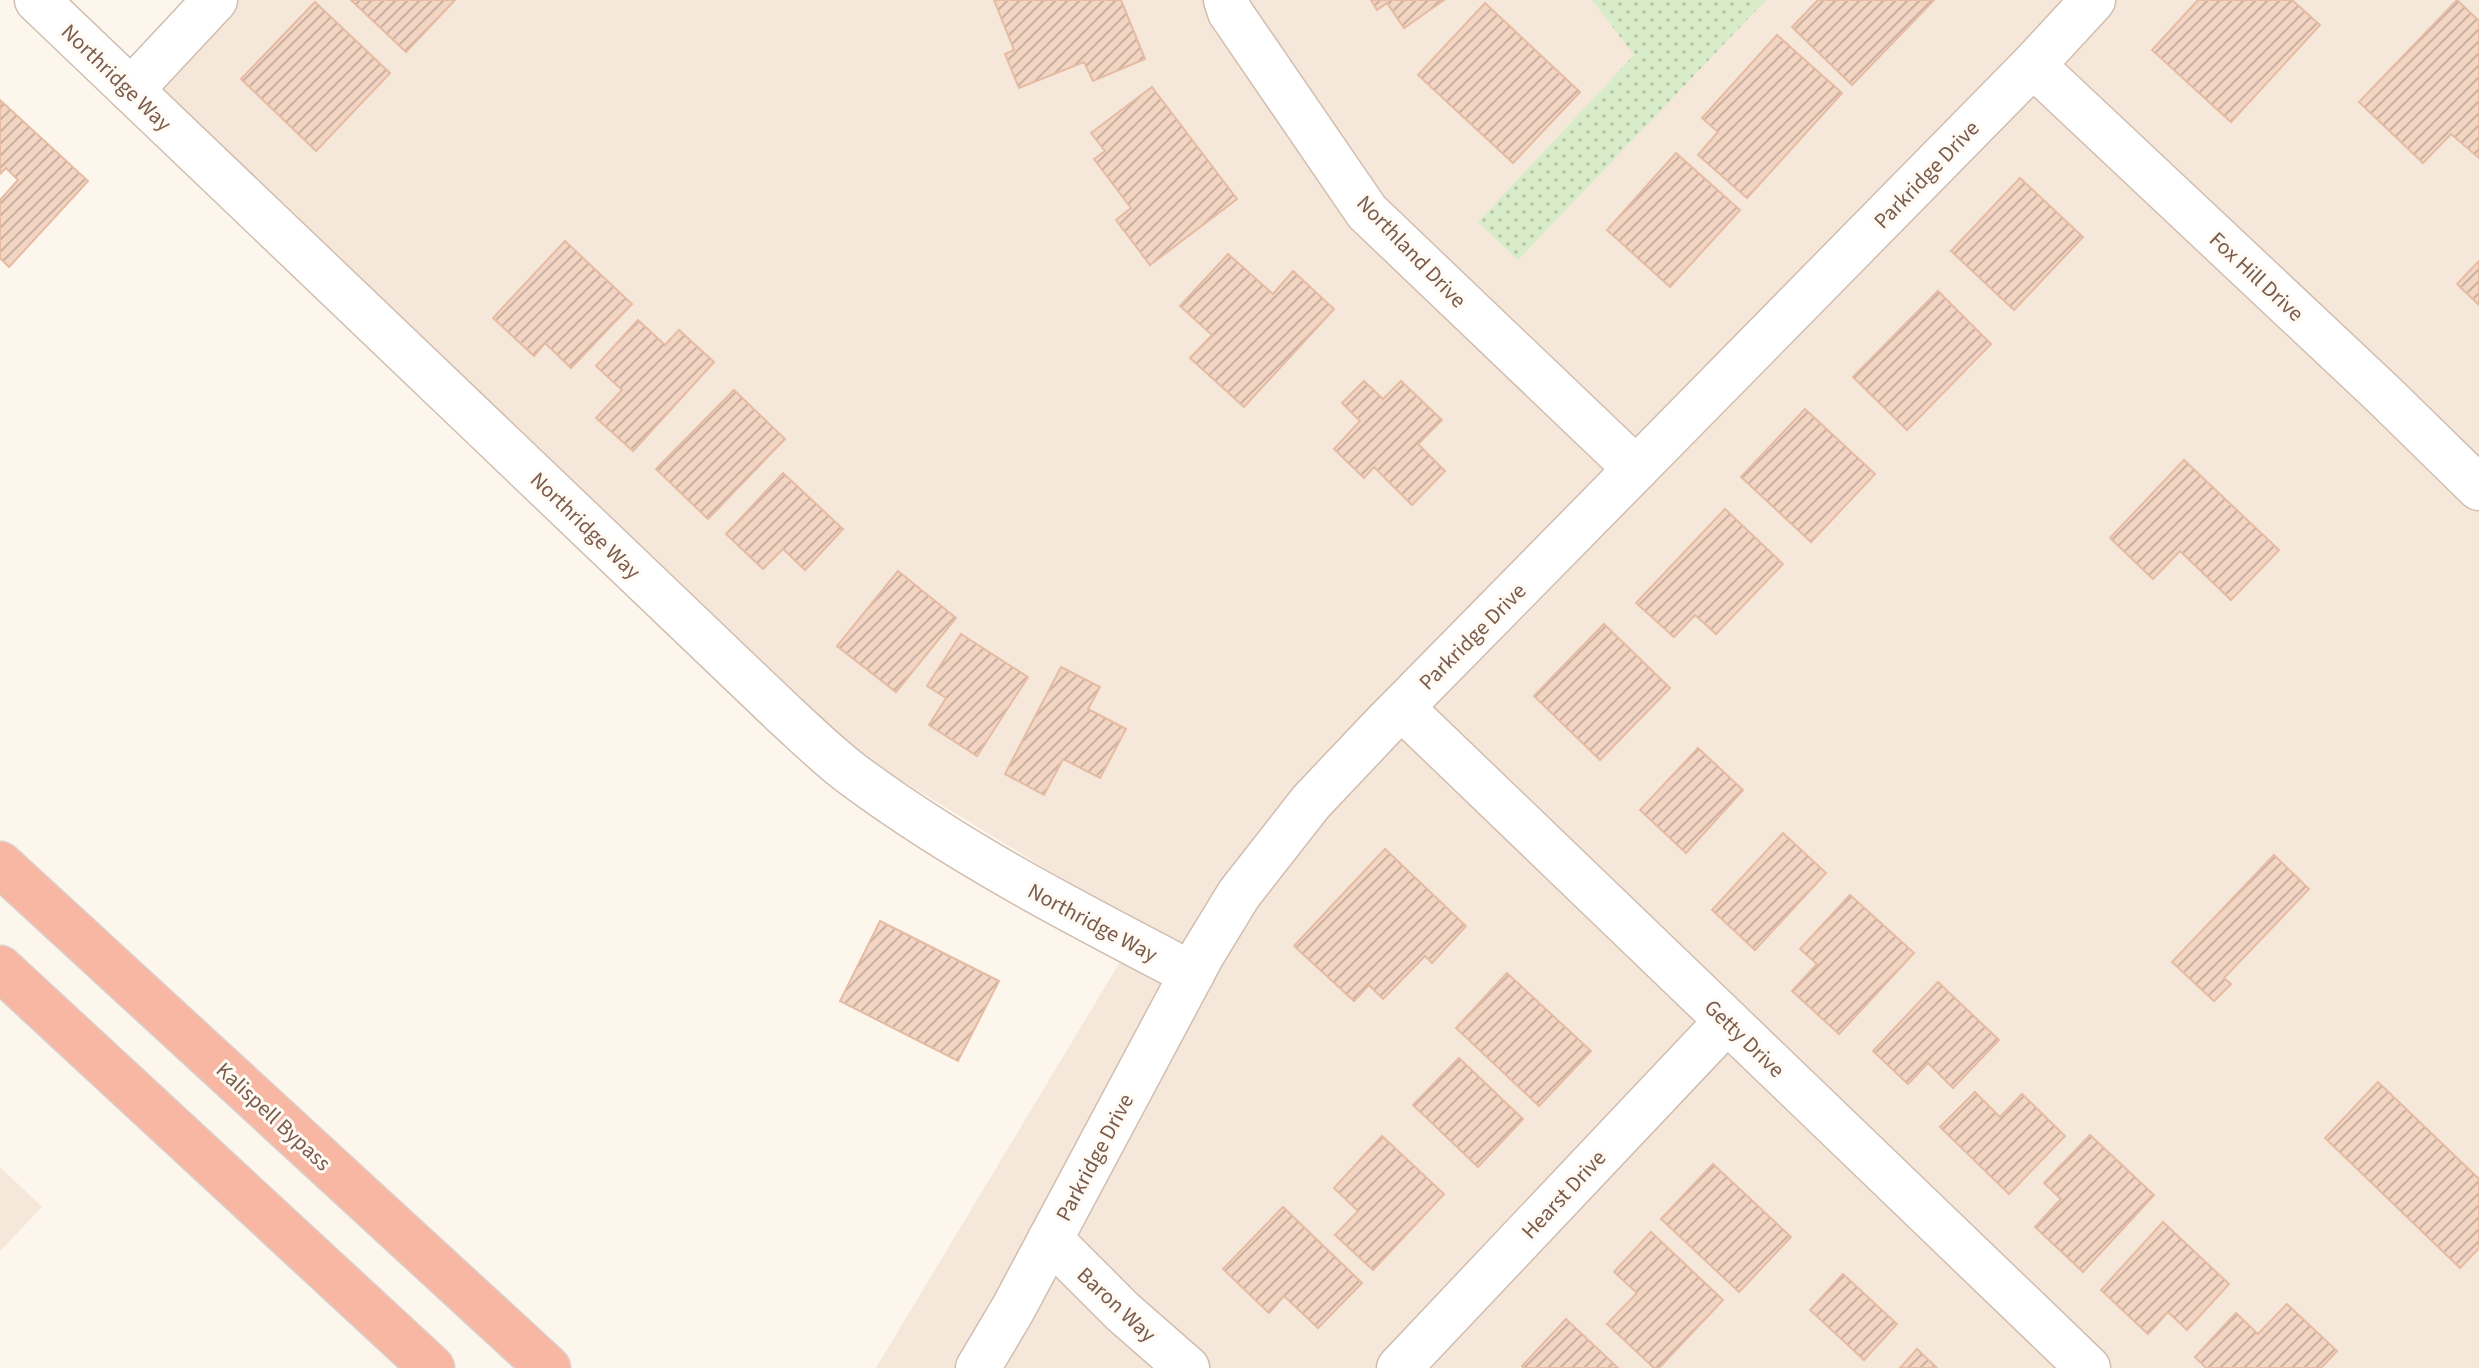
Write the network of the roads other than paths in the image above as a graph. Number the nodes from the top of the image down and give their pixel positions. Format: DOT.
graph roads {
  1 [pos="37,0"];
  2 [pos="215,0"];
  3 [pos="1226,0"];
  4 [pos="2093,0"];
  5 [pos="2033,65"];
  6 [pos="131,90"];
  7 [pos="1636,469"];
  8 [pos="2479,488"];
  9 [pos="1402,708"];
  10 [pos="0,864"];
  11 [pos="0,968"];
  12 [pos="1192,974"];
  13 [pos="1727,1021"];
  14 [pos="1050,1239"];
  15 [pos="432,1368"];
  16 [pos="548,1368"];
  17 [pos="978,1368"];
  18 [pos="1187,1368"];
  19 [pos="1399,1368"];
  20 [pos="2088,1368"];
  1 -- 6 [label="street, Northridge Way"];
  2 -- 6 [label="street"];
  3 -- 7 [label="street, Northland Drive"];
  4 -- 5 [label="street, Parkridge Drive"];
  5 -- 7 [label="street, Parkridge Drive"];
  5 -- 8 [label="street, Fox Hill Drive"];
  6 -- 12 [label="street, Northridge Way"];
  7 -- 9 [label="street, Parkridge Drive"];
  9 -- 12 [label="street, Parkridge Drive"];
  9 -- 13 [label="street, Getty Drive"];
  10 -- 16 [label="highway, Kalispell Bypass"];
  11 -- 15 [label="highway"];
  12 -- 14 [label="street, Parkridge Drive"];
  13 -- 19 [label="street, Hearst Drive"];
  13 -- 20 [label="street, Getty Drive"];
  14 -- 17 [label="street, Parkridge Drive"];
  14 -- 18 [label="street, Baron Way"];
}
